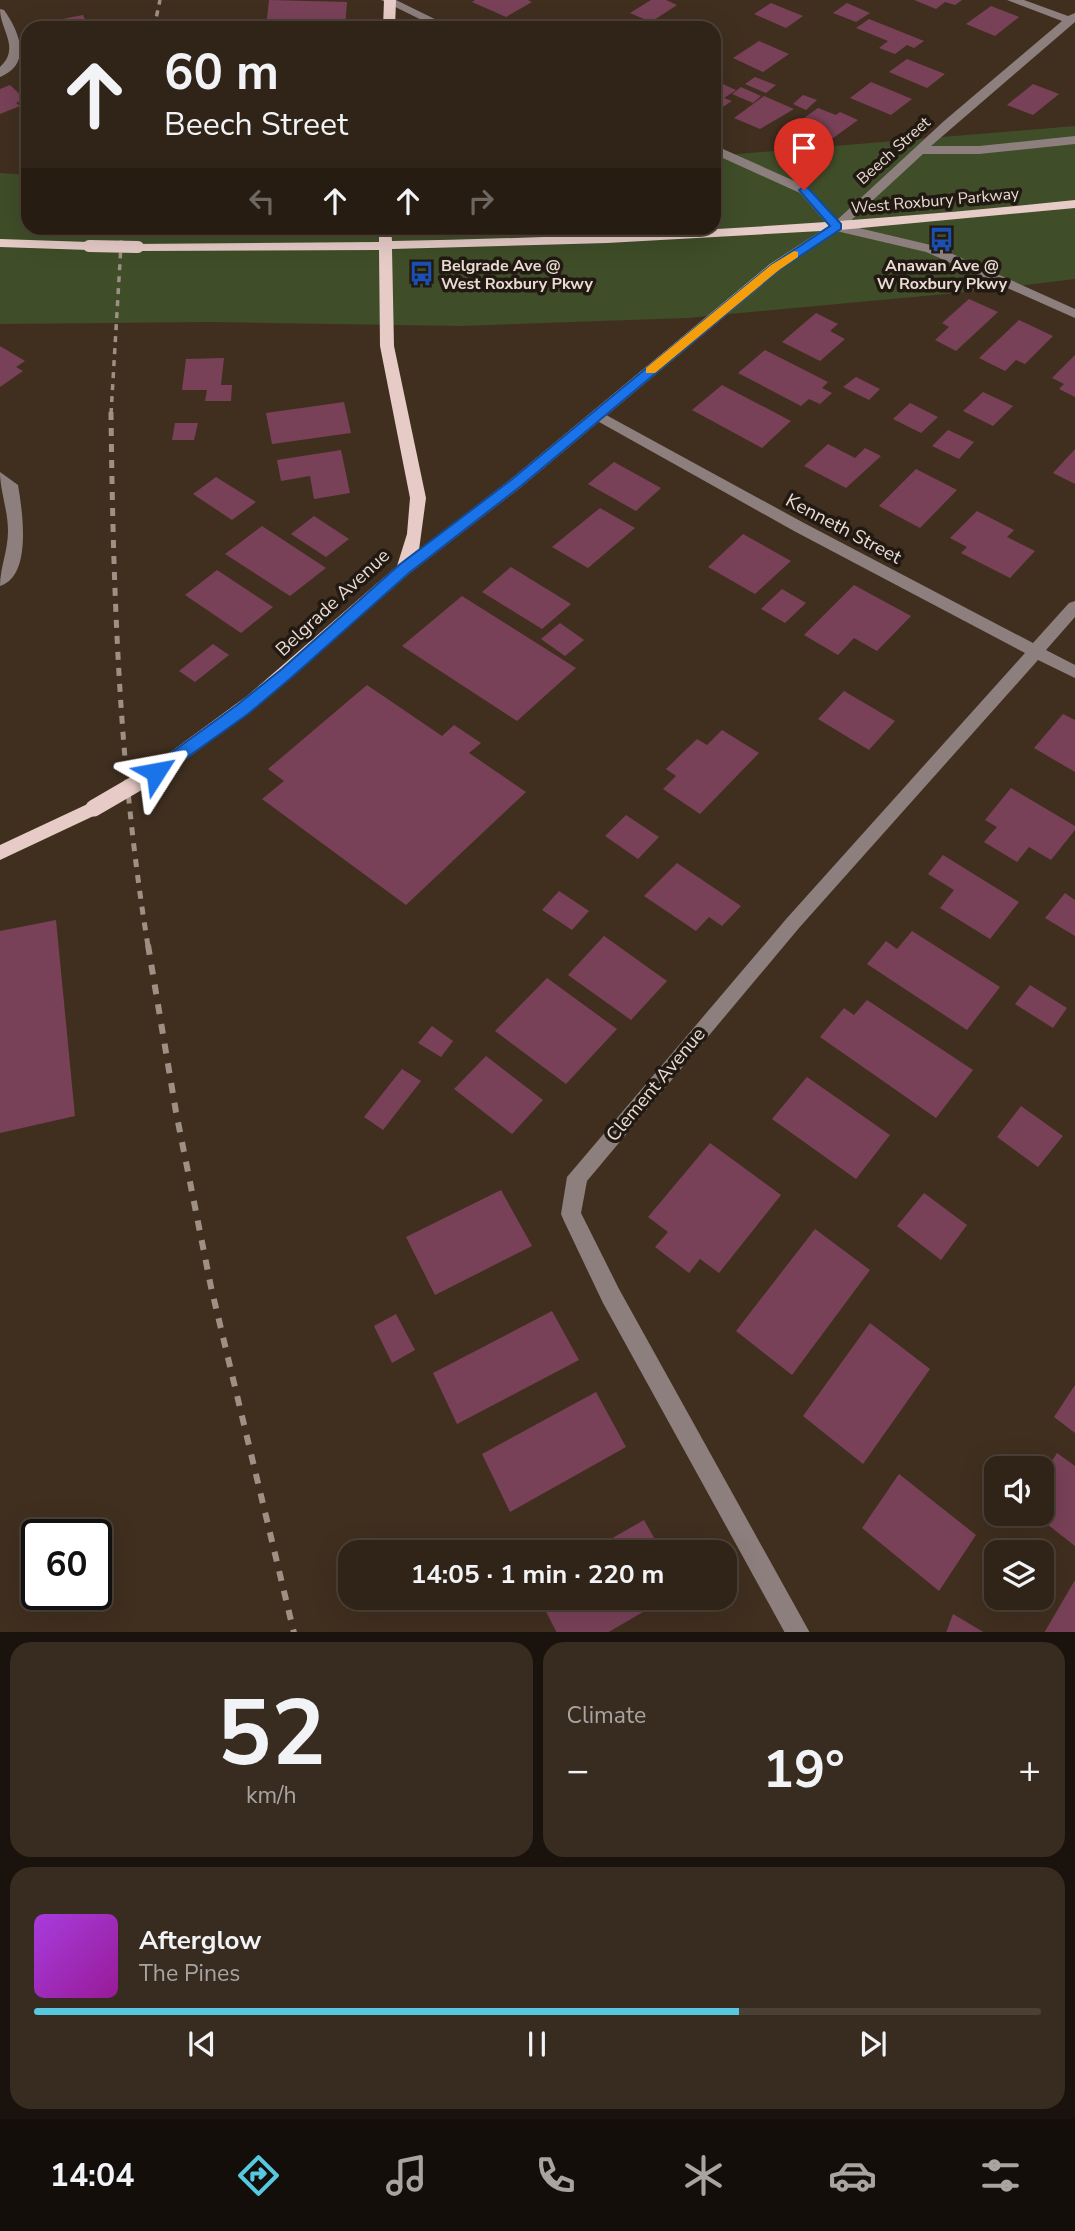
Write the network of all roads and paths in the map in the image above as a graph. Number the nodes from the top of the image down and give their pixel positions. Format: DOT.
graph roads {
  1 [pos="1013,0"];
  2 [pos="389,1"];
  3 [pos="0,12"];
  4 [pos="1072,18"];
  5 [pos="389,21"];
  6 [pos="432,21"];
  7 [pos="0,73"];
  8 [pos="1075,141"];
  9 [pos="920,150"];
  10 [pos="721,152"];
  11 [pos="1075,204"];
  12 [pos="836,227"];
  13 [pos="721,234"];
  14 [pos="385,235"];
  15 [pos="697,235"];
  16 [pos="0,242"];
  17 [pos="384,246"];
  18 [pos="1075,314"];
  19 [pos="597,415"];
  20 [pos="0,477"];
  21 [pos="404,569"];
  22 [pos="0,580"];
  23 [pos="1075,607"];
  24 [pos="1037,650"];
  25 [pos="1075,672"];
  26 [pos="0,853"];
  27 [pos="797,1632"];
  1 -- 4 [label="street"];
  2 -- 5 [label="main road"];
  2 -- 6 [label="street"];
  3 -- 7 [label="street"];
  4 -- 9 [label="street, Beech Street"];
  8 -- 9 [label="street"];
  9 -- 12 [label="street, Beech Street"];
  10 -- 12 [label="street"];
  11 -- 12 [label="main road, West Roxbury Parkway"];
  12 -- 13 [label="main road, West Roxbury Parkway"];
  12 -- 18 [label="street"];
  12 -- 19 [label="main road, Beech Street"];
  14 -- 17 [label="main road, Belgrade Avenue"];
  15 -- 17 [label="main road, West Roxbury Parkway"];
  16 -- 17 [label="main road, West Roxbury Parkway, bridge"];
  17 -- 21 [label="main road, Belgrade Avenue"];
  19 -- 21 [label="main road, Beech Street"];
  19 -- 24 [label="street, Kenneth Street"];
  20 -- 22 [label="street"];
  21 -- 26 [label="main road, Belgrade Avenue, bridge"];
  23 -- 24 [label="street, Clement Avenue"];
  24 -- 25 [label="street, Kenneth Street"];
  24 -- 27 [label="street, Clement Avenue"];
}
